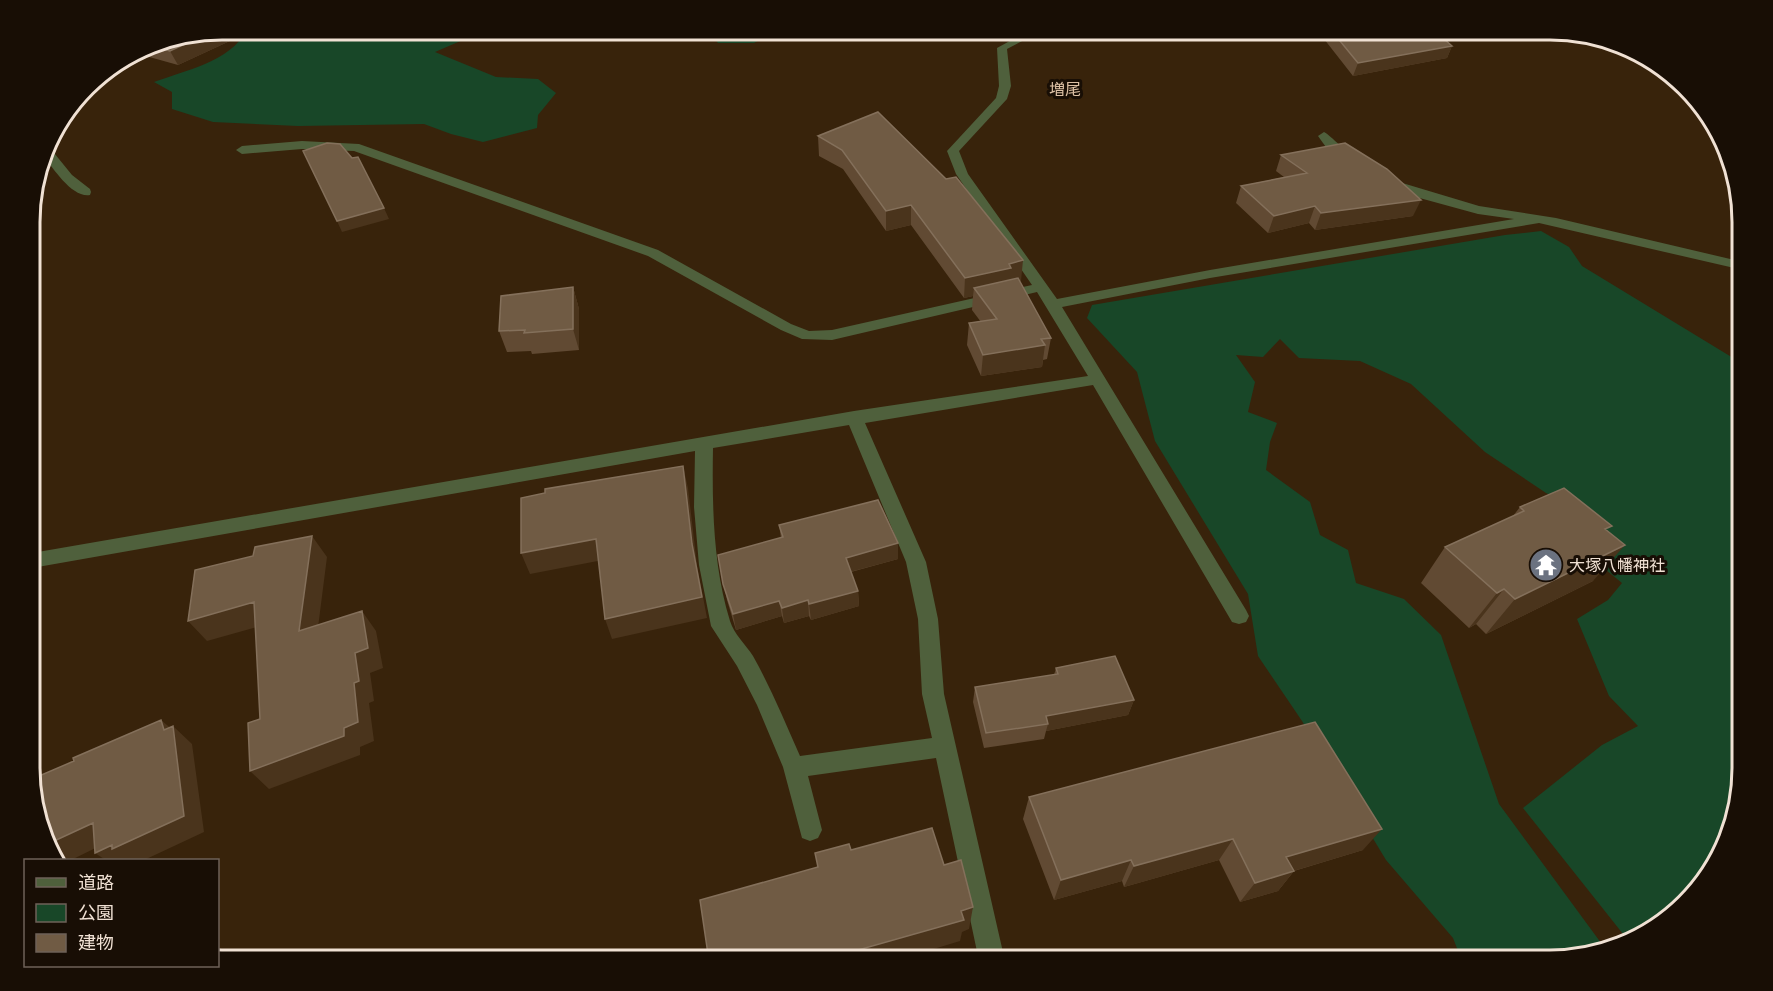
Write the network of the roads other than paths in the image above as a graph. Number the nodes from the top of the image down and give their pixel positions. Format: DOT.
graph roads {
  1 [pos="1018,40"];
  2 [pos="1324,136"];
  3 [pos="242,150"];
  4 [pos="52,158"];
  5 [pos="1360,169"];
  6 [pos="1380,178"];
  7 [pos="85,192"];
  8 [pos="1541,219"];
  9 [pos="1732,263"];
  10 [pos="1041,287"];
  11 [pos="1053,304"];
  12 [pos="1099,378"];
  13 [pos="854,417"];
  14 [pos="704,442"];
  15 [pos="40,560"];
  16 [pos="1239,616"];
  17 [pos="943,747"];
  18 [pos="794,767"];
  19 [pos="810,831"];
  20 [pos="989,950"];
  1 -- 10 [label="street"];
  2 -- 5 [label="street"];
  3 -- 10 [label="street"];
  4 -- 7 [label="street"];
  6 -- 8 [label="street"];
  8 -- 9 [label="street"];
  8 -- 11 [label="street"];
  10 -- 11 [label="street"];
  11 -- 12 [label="street"];
  12 -- 13 [label="street"];
  12 -- 16 [label="street"];
  13 -- 14 [label="street"];
  13 -- 17 [label="street"];
  14 -- 15 [label="street"];
  14 -- 18 [label="street"];
  17 -- 18 [label="street"];
  17 -- 20 [label="street"];
  18 -- 19 [label="street"];
}
